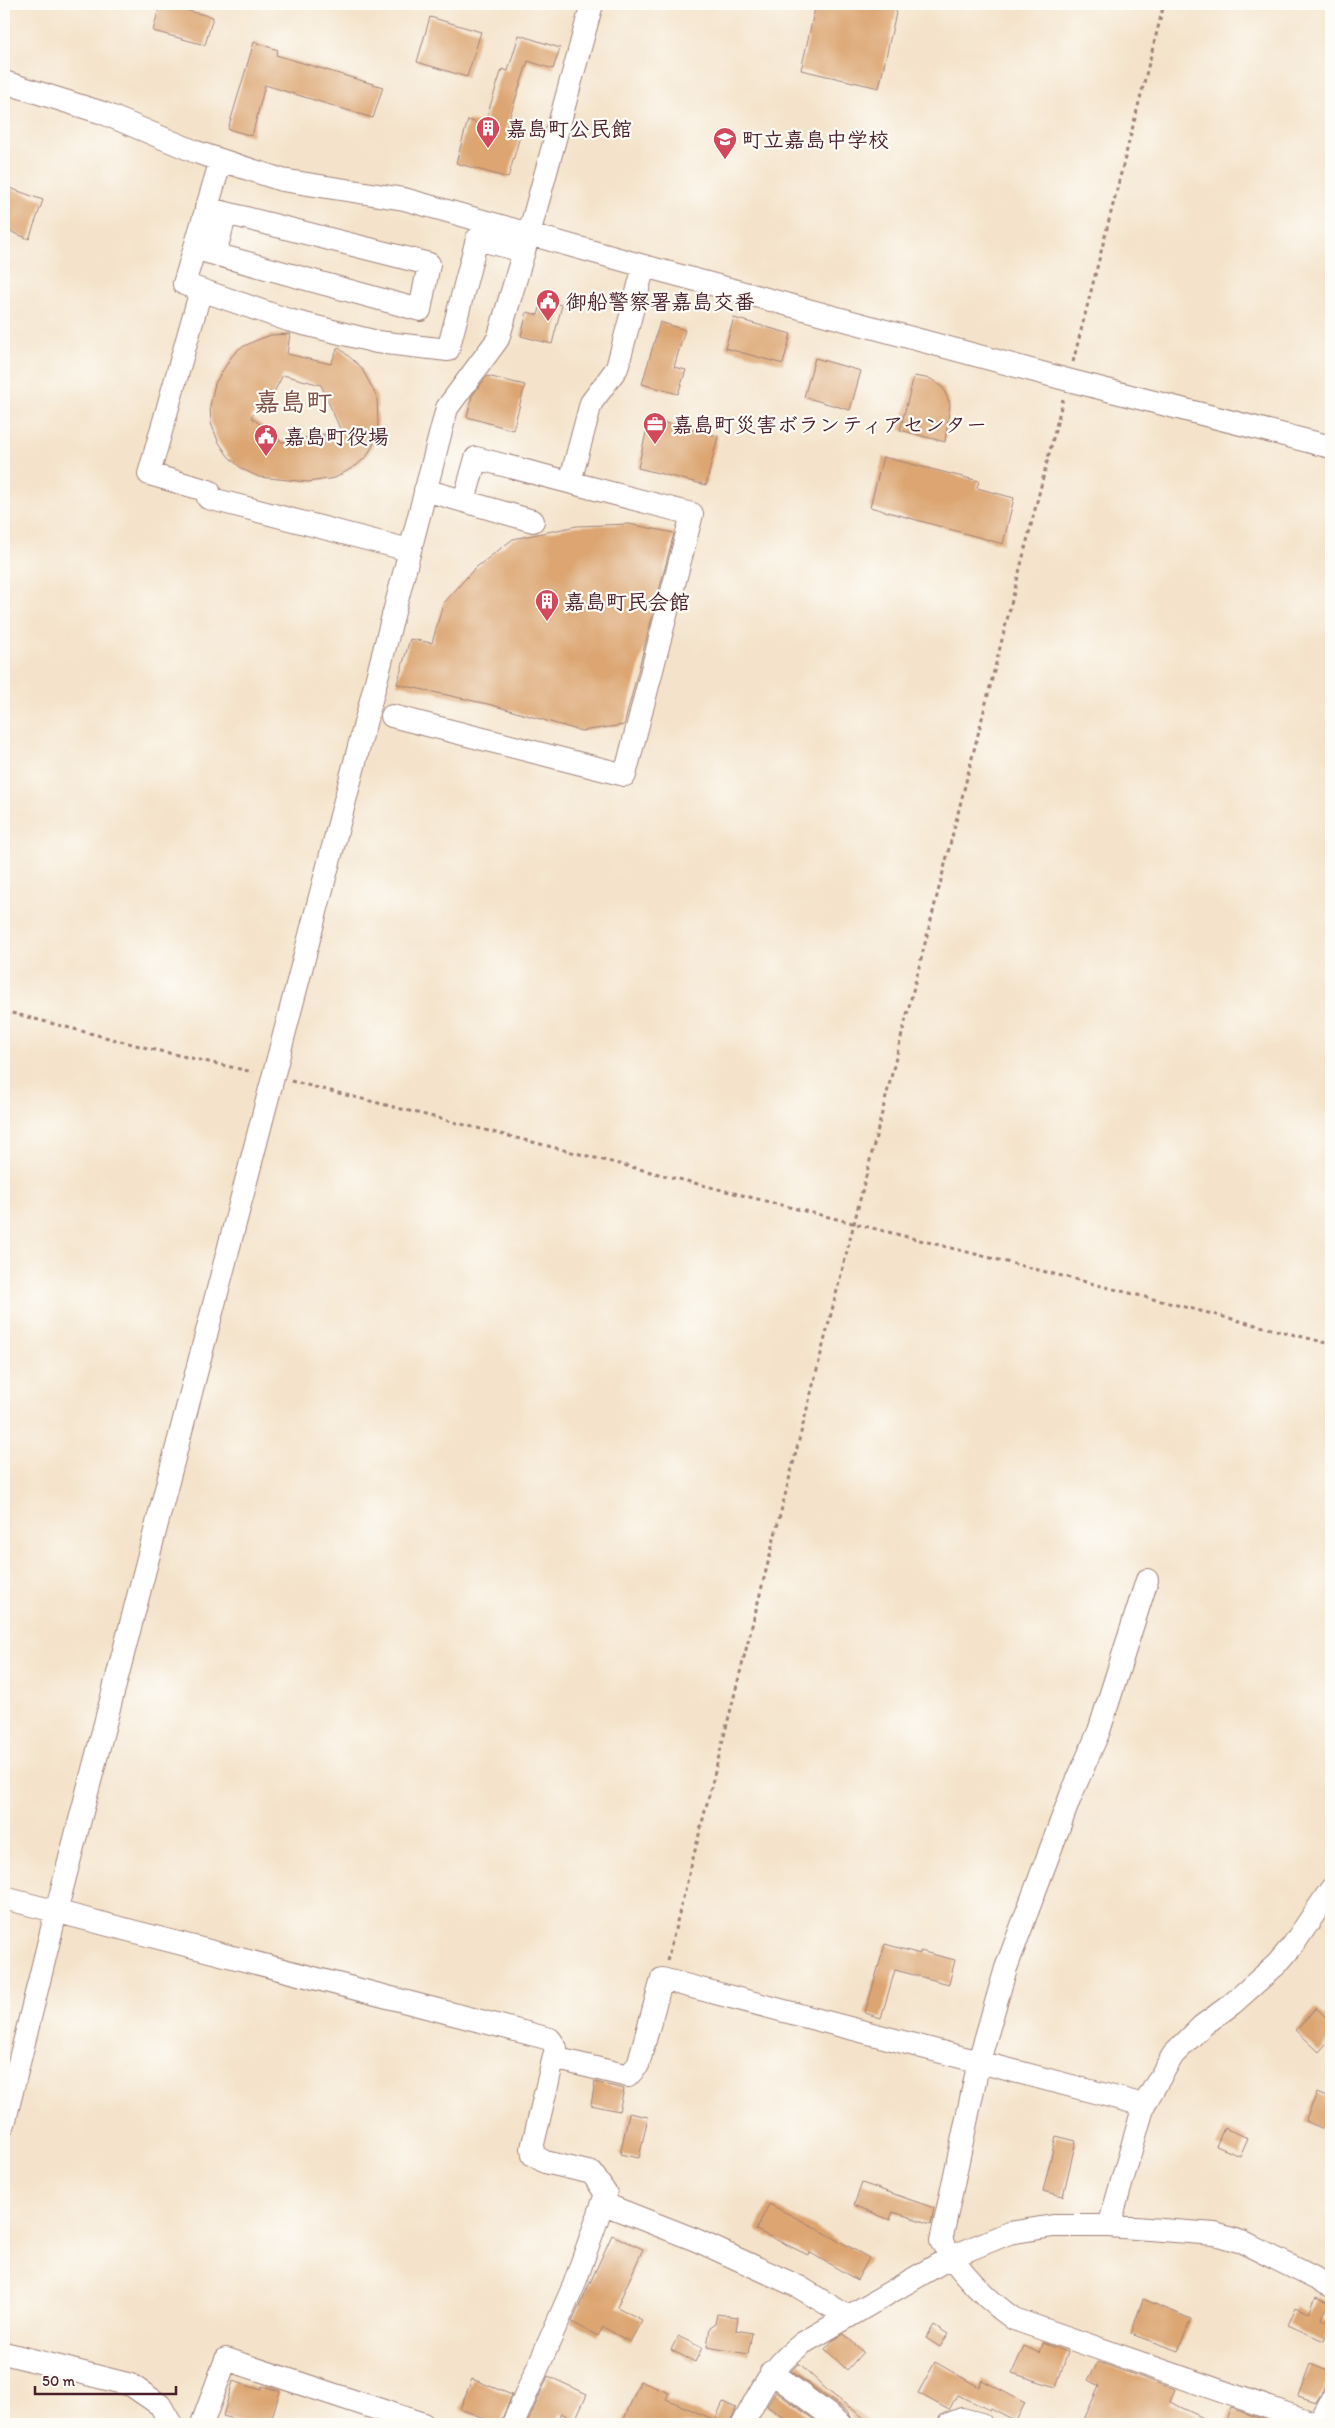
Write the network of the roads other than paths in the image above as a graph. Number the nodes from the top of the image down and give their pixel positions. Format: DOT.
graph roads {
  1 [pos="592,4"];
  2 [pos="4,82"];
  3 [pos="221,160"];
  4 [pos="216,211"];
  5 [pos="526,243"];
  6 [pos="205,252"];
  7 [pos="644,266"];
  8 [pos="201,290"];
  9 [pos="420,310"];
  10 [pos="457,318"];
  11 [pos="1331,446"];
  12 [pos="570,482"];
  13 [pos="425,490"];
  14 [pos="464,501"];
  15 [pos="533,520"];
  16 [pos="409,550"];
  17 [pos="392,716"];
  18 [pos="1147,1580"];
  19 [pos="1331,1889"];
  20 [pos="4,1898"];
  21 [pos="56,1912"];
  22 [pos="554,2058"];
  23 [pos="979,2061"];
  24 [pos="1144,2105"];
  25 [pos="4,2124"];
  26 [pos="604,2204"];
  27 [pos="1109,2226"];
  28 [pos="951,2257"];
  29 [pos="1331,2286"];
  30 [pos="847,2316"];
  31 [pos="4,2353"];
  32 [pos="771,2372"];
  33 [pos="1331,2401"];
  34 [pos="171,2424"];
  35 [pos="202,2424"];
  36 [pos="423,2424"];
  37 [pos="513,2424"];
  38 [pos="743,2424"];
  39 [pos="841,2424"];
  40 [pos="949,2424"];
  41 [pos="981,2424"];
  42 [pos="1318,2424"];
  1 -- 5 [label="street"];
  2 -- 3 [label="street"];
  3 -- 4 [label="street"];
  3 -- 5 [label="street"];
  4 -- 6 [label="street"];
  4 -- 9 [label="street"];
  5 -- 7 [label="street"];
  5 -- 10 [label="street"];
  5 -- 13 [label="street"];
  6 -- 8 [label="street"];
  6 -- 9 [label="street"];
  7 -- 11 [label="street"];
  7 -- 12 [label="street"];
  8 -- 10 [label="street"];
  8 -- 16 [label="street"];
  9 -- 10 [label="street"];
  12 -- 14 [label="street"];
  12 -- 17 [label="street"];
  13 -- 14 [label="street"];
  13 -- 16 [label="street"];
  14 -- 15 [label="street"];
  16 -- 21 [label="street"];
  18 -- 23 [label="street"];
  19 -- 24 [label="street"];
  20 -- 21 [label="street"];
  21 -- 22 [label="street"];
  21 -- 25 [label="street"];
  22 -- 23 [label="street"];
  22 -- 26 [label="street"];
  23 -- 24 [label="street"];
  23 -- 28 [label="street"];
  24 -- 27 [label="street"];
  26 -- 30 [label="street"];
  26 -- 37 [label="street"];
  27 -- 28 [label="street"];
  27 -- 29 [label="street"];
  28 -- 30 [label="street"];
  28 -- 42 [label="street"];
  30 -- 32 [label="street"];
  31 -- 34 [label="street"];
  32 -- 38 [label="street"];
  32 -- 39 [label="street"];
  33 -- 42 [label="street"];
  35 -- 36 [label="street"];
  40 -- 41 [label="street"];
}
